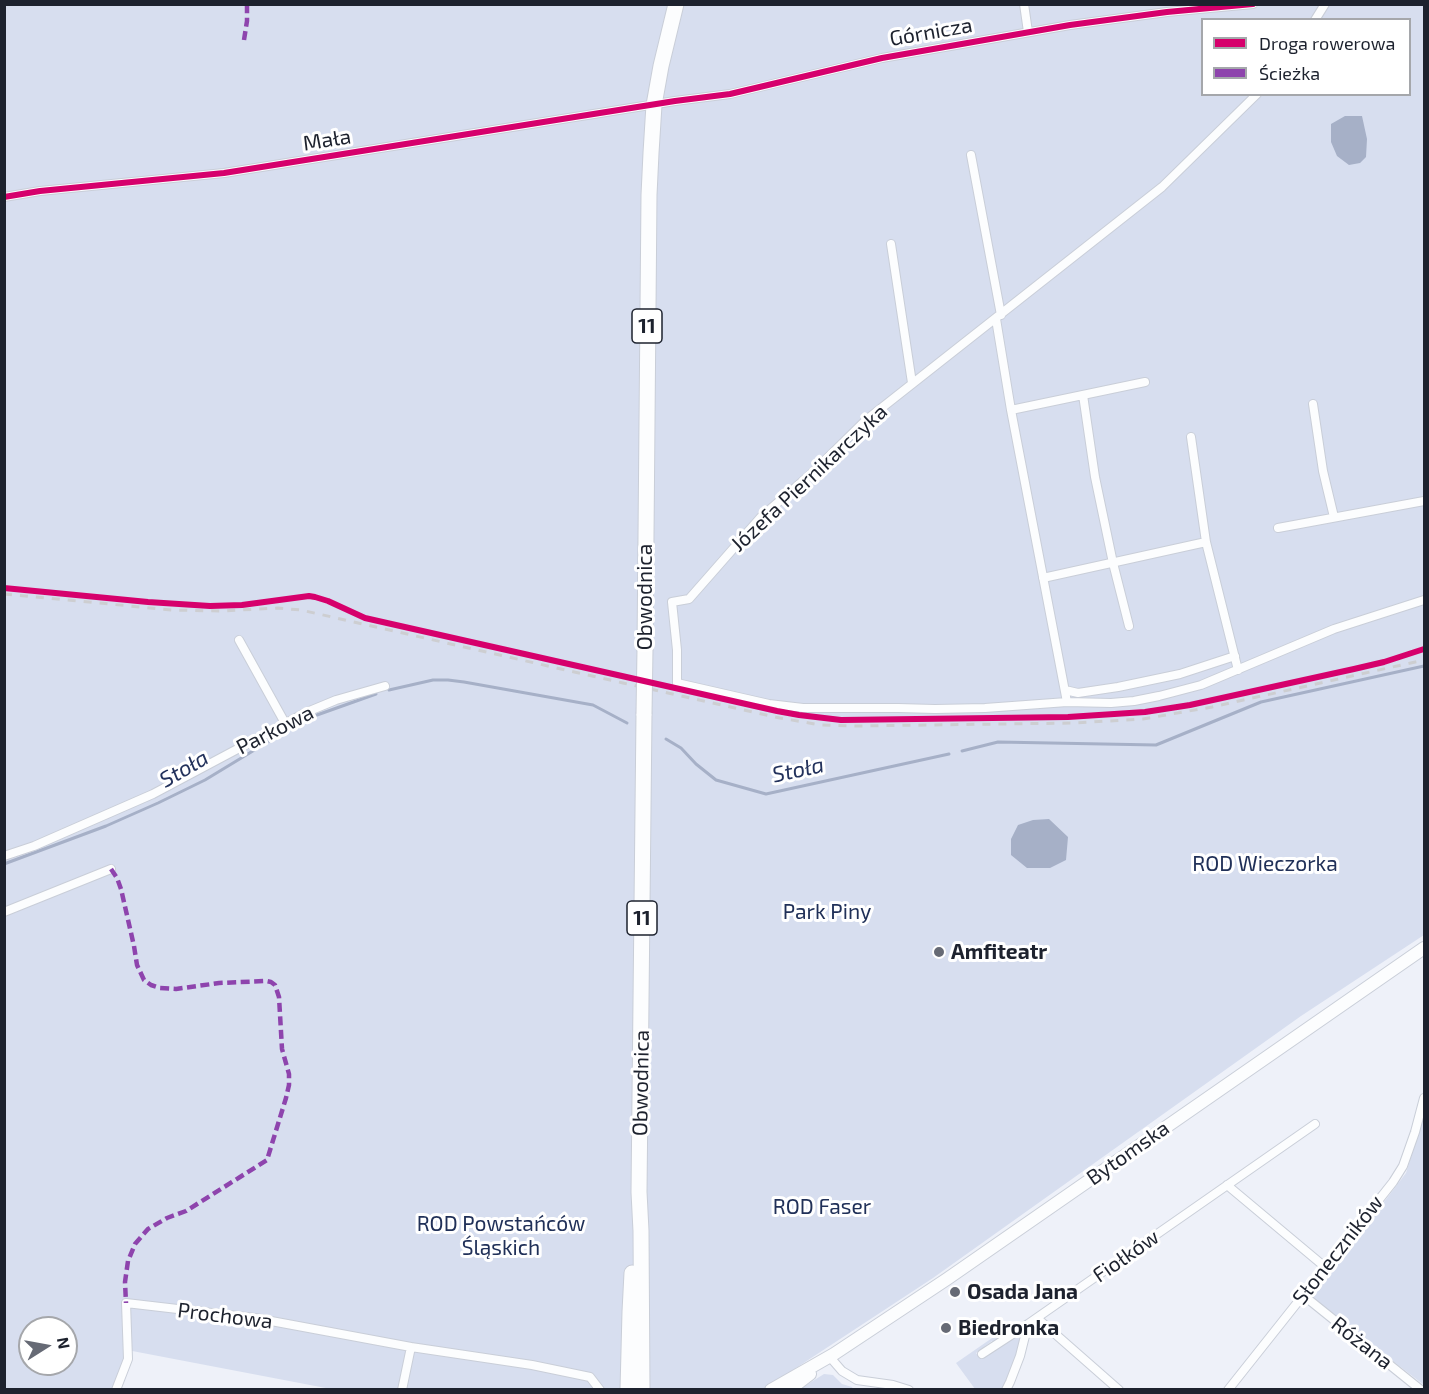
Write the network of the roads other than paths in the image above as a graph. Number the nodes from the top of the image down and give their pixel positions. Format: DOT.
graph roads {
  1 [pos="675,4"];
  2 [pos="1024,4"];
  3 [pos="1253,4"];
  4 [pos="1324,4"];
  5 [pos="1167,8"];
  6 [pos="1316,18"];
  7 [pos="1028,32"];
  8 [pos="1255,96"];
  9 [pos="654,105"];
  10 [pos="971,155"];
  11 [pos="4,197"];
  12 [pos="891,244"];
  13 [pos="998,317"];
  14 [pos="1144,382"];
  15 [pos="912,383"];
  16 [pos="1083,395"];
  17 [pos="1313,404"];
  18 [pos="1011,410"];
  19 [pos="1191,437"];
  20 [pos="1425,501"];
  21 [pos="1334,518"];
  22 [pos="1278,528"];
  23 [pos="1206,542"];
  24 [pos="1113,563"];
  25 [pos="1044,578"];
  26 [pos="1425,600"];
  27 [pos="1129,626"];
  28 [pos="238,640"];
  29 [pos="1235,656"];
  30 [pos="1238,670"];
  31 [pos="385,686"];
  32 [pos="1065,690"];
  33 [pos="1067,702"];
  34 [pos="285,723"];
  35 [pos="4,856"];
  36 [pos="111,869"];
  37 [pos="4,912"];
  38 [pos="1425,948"];
  39 [pos="1425,1098"];
  40 [pos="1315,1124"];
  41 [pos="1227,1185"];
  42 [pos="639,1192"];
  43 [pos="1325,1266"];
  44 [pos="1303,1295"];
  45 [pos="1036,1318"];
  46 [pos="1024,1327"];
  47 [pos="411,1347"];
  48 [pos="982,1354"];
  49 [pos="829,1356"];
  50 [pos="116,1389"];
  51 [pos="402,1389"];
  52 [pos="600,1389"];
  53 [pos="628,1389"];
  54 [pos="642,1389"];
  55 [pos="771,1389"];
  56 [pos="789,1389"];
  57 [pos="909,1389"];
  58 [pos="1006,1389"];
  59 [pos="1119,1389"];
  60 [pos="1228,1389"];
  61 [pos="1421,1389"];
  1 -- 9 [label="highway, Obwodnica / 11"];
  2 -- 7 [label="street"];
  3 -- 5 [label="street, Górnicza"];
  4 -- 6 [label="street"];
  5 -- 7 [label="street, Górnicza"];
  7 -- 9 [label="street, Górnicza"];
  8 -- 13 [label="street, Józefa Piernikarczyka"];
  9 -- 11 [label="street, Mała"];
  9 -- 42 [label="highway, Obwodnica / 11, bridge"];
  10 -- 13 [label="street"];
  12 -- 15 [label="street"];
  13 -- 15 [label="street, Józefa Piernikarczyka"];
  13 -- 18 [label="street"];
  14 -- 16 [label="street"];
  15 -- 33 [label="street, Józefa Piernikarczyka"];
  16 -- 18 [label="street"];
  16 -- 24 [label="street"];
  17 -- 21 [label="street"];
  18 -- 25 [label="street"];
  19 -- 23 [label="street"];
  20 -- 21 [label="street"];
  21 -- 22 [label="street"];
  23 -- 24 [label="street"];
  23 -- 29 [label="street"];
  24 -- 25 [label="street"];
  24 -- 27 [label="street"];
  25 -- 32 [label="street"];
  26 -- 30 [label="street"];
  28 -- 34 [label="street"];
  29 -- 30 [label="street"];
  29 -- 32 [label="street"];
  30 -- 33 [label="street"];
  31 -- 34 [label="street, Parkowa"];
  32 -- 33 [label="street"];
  34 -- 35 [label="street, Parkowa"];
  36 -- 37 [label="street"];
  38 -- 49 [label="street, Bytomska"];
  39 -- 43 [label="street, Słoneczników"];
  40 -- 41 [label="street, Fiołków"];
  41 -- 43 [label="street"];
  41 -- 45 [label="street, Fiołków"];
  42 -- 53 [label="highway, Obwodnica / 11"];
  42 -- 54 [label="highway, Obwodnica / 11"];
  43 -- 44 [label="street, Słoneczników"];
  44 -- 60 [label="street, Słoneczników"];
  44 -- 61 [label="street, Różana"];
  45 -- 46 [label="street, Fiołków"];
  45 -- 59 [label="street"];
  46 -- 48 [label="street, Fiołków"];
  46 -- 58 [label="street"];
  47 -- 50 [label="street, Prochowa"];
  47 -- 51 [label="street"];
  47 -- 52 [label="street, Prochowa"];
  49 -- 55 [label="street, Bytomska"];
  49 -- 56 [label="street, Bytomska"];
  49 -- 57 [label="street"];
}
